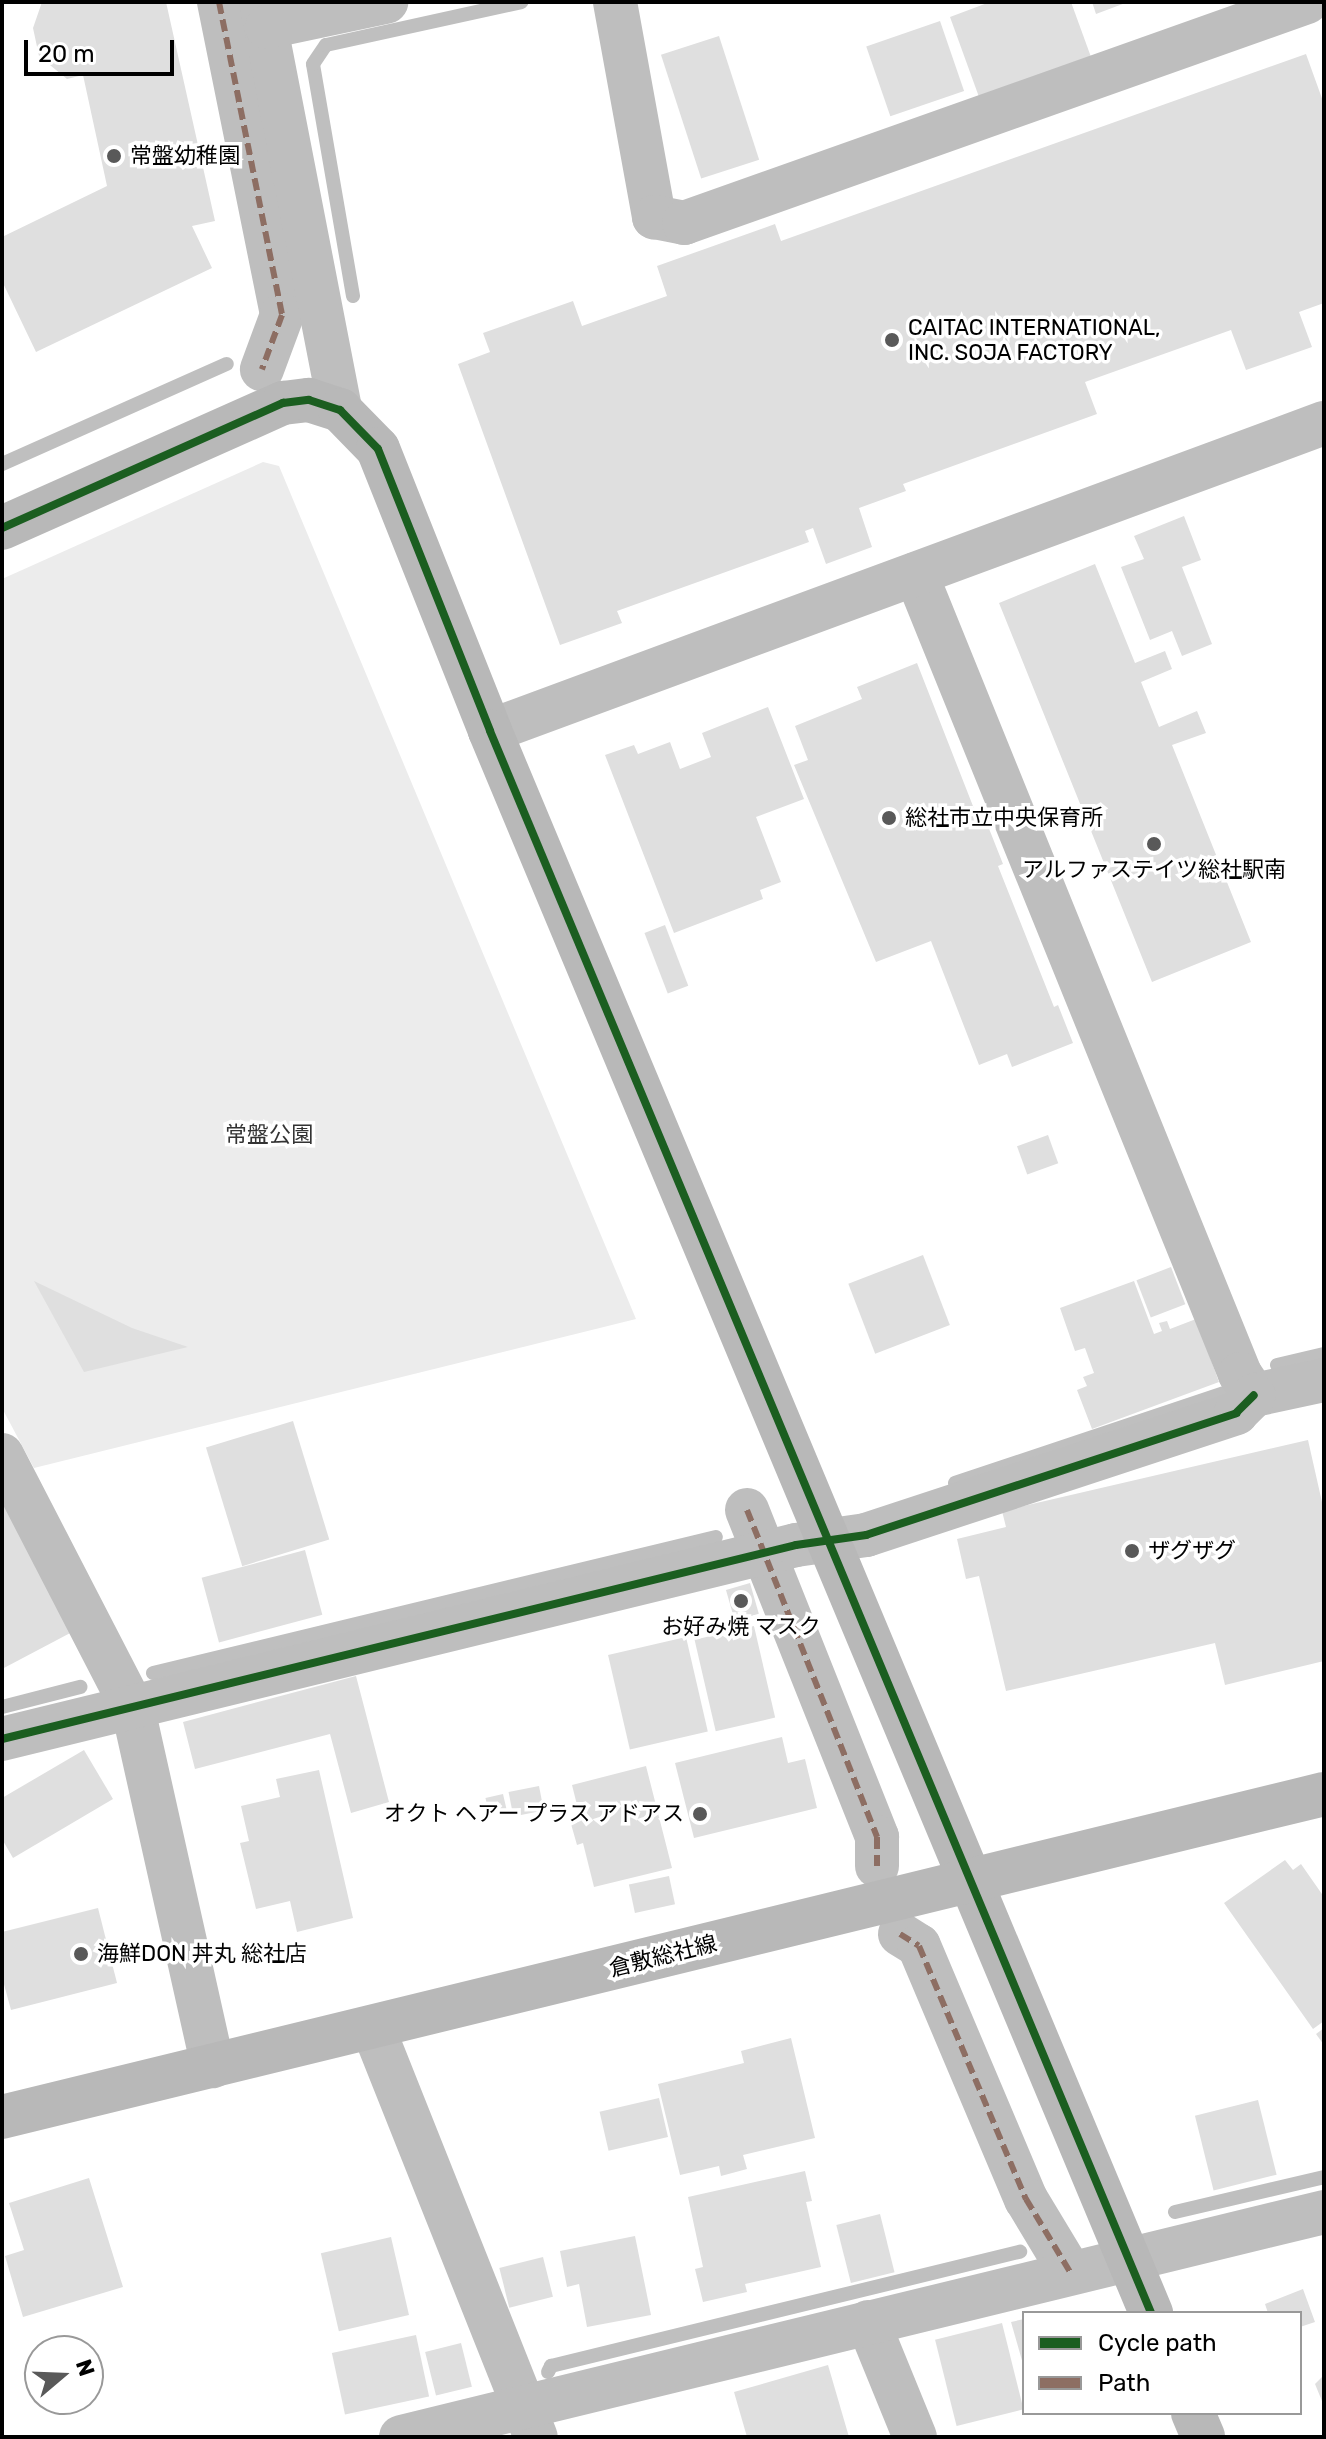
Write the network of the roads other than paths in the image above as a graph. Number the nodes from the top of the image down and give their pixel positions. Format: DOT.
graph roads {
  1 [pos="219,2"];
  2 [pos="386,2"];
  3 [pos="615,2"];
  4 [pos="1307,2"];
  5 [pos="264,14"];
  6 [pos="262,369"];
  7 [pos="340,410"];
  8 [pos="1324,423"];
  9 [pos="2,528"];
  10 [pos="916,574"];
  11 [pos="490,731"];
  12 [pos="1324,1380"];
  13 [pos="1254,1395"];
  14 [pos="2,1455"];
  15 [pos="747,1510"];
  16 [pos="827,1540"];
  17 [pos="763,1554"];
  18 [pos="133,1709"];
  19 [pos="2,1739"];
  20 [pos="1324,1794"];
  21 [pos="877,1866"];
  22 [pos="972,1880"];
  23 [pos="900,1934"];
  24 [pos="373,2028"];
  25 [pos="213,2066"];
  26 [pos="2,2117"];
  27 [pos="1324,2212"];
  28 [pos="1128,2258"];
  29 [pos="1070,2272"];
  30 [pos="1150,2311"];
  31 [pos="868,2322"];
  32 [pos="1194,2415"];
  33 [pos="530,2422"];
  34 [pos="401,2437"];
  35 [pos="915,2437"];
  36 [pos="1203,2437"];
  1 -- 6 [label="street"];
  2 -- 5 [label="street"];
  3 -- 4 [label="street"];
  5 -- 7 [label="street"];
  7 -- 9 [label="street"];
  7 -- 11 [label="street"];
  8 -- 10 [label="street"];
  10 -- 11 [label="street"];
  10 -- 13 [label="street"];
  11 -- 16 [label="street"];
  12 -- 13 [label="street"];
  13 -- 16 [label="street"];
  14 -- 18 [label="street"];
  15 -- 17 [label="street"];
  16 -- 17 [label="street"];
  16 -- 22 [label="street"];
  17 -- 18 [label="street"];
  17 -- 21 [label="street"];
  18 -- 19 [label="street"];
  18 -- 25 [label="street"];
  20 -- 22 [label="street, 倉敷総社線"];
  22 -- 24 [label="street, 倉敷総社線"];
  22 -- 28 [label="street"];
  23 -- 29 [label="street"];
  24 -- 25 [label="street, 倉敷総社線"];
  24 -- 33 [label="street"];
  25 -- 26 [label="street, 倉敷総社線"];
  27 -- 28 [label="street"];
  28 -- 29 [label="street"];
  28 -- 30 [label="street"];
  29 -- 31 [label="street"];
  31 -- 33 [label="street"];
  31 -- 35 [label="street"];
  32 -- 36 [label="street"];
  33 -- 34 [label="street"];
}
